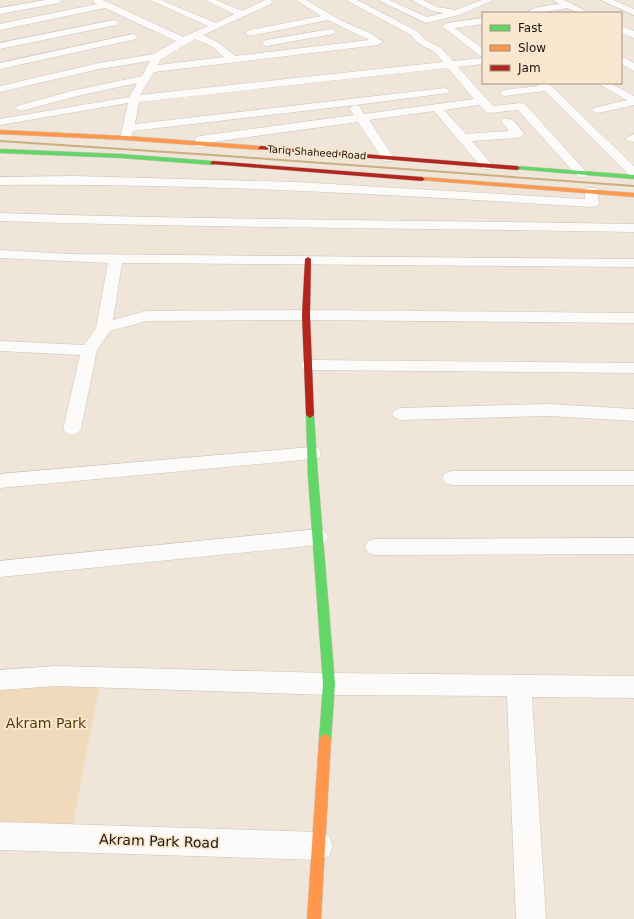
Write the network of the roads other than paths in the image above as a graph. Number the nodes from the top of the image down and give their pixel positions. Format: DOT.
graph roads {
  1 [pos="59,0"];
  2 [pos="96,0"];
  3 [pos="154,0"];
  4 [pos="209,0"];
  5 [pos="300,0"];
  6 [pos="350,0"];
  7 [pos="382,0"];
  8 [pos="438,0"];
  9 [pos="490,0"];
  10 [pos="557,0"];
  11 [pos="605,0"];
  12 [pos="269,1"];
  13 [pos="419,2"];
  14 [pos="634,2"];
  15 [pos="568,5"];
  16 [pos="618,5"];
  17 [pos="107,6"];
  18 [pos="0,11"];
  19 [pos="535,12"];
  20 [pos="584,12"];
  21 [pos="634,12"];
  22 [pos="456,13"];
  23 [pos="242,14"];
  24 [pos="300,14"];
  25 [pos="330,17"];
  26 [pos="231,19"];
  27 [pos="482,20"];
  28 [pos="482,20"];
  29 [pos="634,20"];
  30 [pos="262,21"];
  31 [pos="113,23"];
  32 [pos="216,26"];
  33 [pos="0,27"];
  34 [pos="627,30"];
  35 [pos="331,32"];
  36 [pos="250,33"];
  37 [pos="195,35"];
  38 [pos="476,35"];
  39 [pos="133,37"];
  40 [pos="461,37"];
  41 [pos="182,41"];
  42 [pos="265,44"];
  43 [pos="0,46"];
  44 [pos="481,51"];
  45 [pos="278,54"];
  46 [pos="157,57"];
  47 [pos="232,60"];
  48 [pos="622,60"];
  49 [pos="482,61"];
  50 [pos="451,65"];
  51 [pos="0,66"];
  52 [pos="634,68"];
  53 [pos="149,74"];
  54 [pos="335,77"];
  55 [pos="604,84"];
  56 [pos="544,85"];
  57 [pos="0,89"];
  58 [pos="444,91"];
  59 [pos="187,93"];
  60 [pos="504,93"];
  61 [pos="134,99"];
  62 [pos="482,101"];
  63 [pos="634,101"];
  64 [pos="351,102"];
  65 [pos="436,107"];
  66 [pos="598,110"];
  67 [pos="0,113"];
  68 [pos="361,117"];
  69 [pos="195,120"];
  70 [pos="0,122"];
  71 [pos="507,122"];
  72 [pos="0,132"];
  73 [pos="127,133"];
  74 [pos="463,138"];
  75 [pos="200,142"];
  76 [pos="0,151"];
  77 [pos="388,158"];
  78 [pos="487,166"];
  79 [pos="634,173"];
  80 [pos="582,174"];
  81 [pos="634,177"];
  82 [pos="0,181"];
  83 [pos="591,191"];
  84 [pos="634,195"];
  85 [pos="0,217"];
  86 [pos="634,228"];
  87 [pos="0,254"];
  88 [pos="116,258"];
  89 [pos="308,259"];
  90 [pos="634,263"];
  91 [pos="306,314"];
  92 [pos="634,318"];
  93 [pos="104,328"];
  94 [pos="0,346"];
  95 [pos="89,350"];
  96 [pos="309,365"];
  97 [pos="634,368"];
  98 [pos="401,414"];
  99 [pos="634,414"];
  100 [pos="72,429"];
  101 [pos="312,453"];
  102 [pos="452,478"];
  103 [pos="634,478"];
  104 [pos="0,481"];
  105 [pos="318,537"];
  106 [pos="634,546"];
  107 [pos="375,547"];
  108 [pos="0,569"];
  109 [pos="0,680"];
  110 [pos="329,684"];
  111 [pos="520,687"];
  112 [pos="634,687"];
  113 [pos="0,836"];
  114 [pos="319,846"];
  115 [pos="314,919"];
  116 [pos="531,919"];
  1 -- 18 [label="street"];
  2 -- 17 [label="street"];
  3 -- 32 [label="street"];
  4 -- 23 [label="street"];
  5 -- 25 [label="street"];
  6 -- 50 [label="street"];
  7 -- 22 [label="street"];
  8 -- 13 [label="street"];
  9 -- 22 [label="street"];
  10 -- 15 [label="street"];
  11 -- 16 [label="street"];
  12 -- 23 [label="street"];
  13 -- 22 [label="street"];
  14 -- 16 [label="street"];
  15 -- 19 [label="street"];
  15 -- 20 [label="street"];
  16 -- 21 [label="street"];
  17 -- 33 [label="street"];
  17 -- 41 [label="street"];
  22 -- 27 [label="street"];
  23 -- 26 [label="street"];
  24 -- 30 [label="street"];
  25 -- 36 [label="street"];
  25 -- 45 [label="street"];
  26 -- 32 [label="street"];
  26 -- 36 [label="street"];
  28 -- 40 [label="street"];
  29 -- 34 [label="street"];
  31 -- 43 [label="street"];
  32 -- 37 [label="street"];
  35 -- 42 [label="street"];
  36 -- 42 [label="street"];
  37 -- 41 [label="street"];
  37 -- 47 [label="street"];
  38 -- 40 [label="street"];
  39 -- 51 [label="street"];
  40 -- 44 [label="street"];
  41 -- 46 [label="street"];
  42 -- 45 [label="street"];
  45 -- 47 [label="street"];
  46 -- 53 [label="street"];
  46 -- 57 [label="street"];
  47 -- 53 [label="street"];
  48 -- 52 [label="street"];
  49 -- 50 [label="street"];
  50 -- 54 [label="street"];
  50 -- 62 [label="street"];
  53 -- 61 [label="street"];
  53 -- 67 [label="street"];
  54 -- 59 [label="street"];
  54 -- 64 [label="street"];
  55 -- 63 [label="street"];
  56 -- 60 [label="street"];
  56 -- 79 [label="street"];
  58 -- 64 [label="street"];
  59 -- 61 [label="street"];
  59 -- 69 [label="street"];
  61 -- 70 [label="street"];
  61 -- 73 [label="street"];
  62 -- 65 [label="street"];
  62 -- 80 [label="street"];
  63 -- 66 [label="street"];
  64 -- 68 [label="street"];
  64 -- 69 [label="street"];
  65 -- 68 [label="street"];
  65 -- 74 [label="street"];
  68 -- 75 [label="street"];
  68 -- 77 [label="street"];
  69 -- 73 [label="street"];
  69 -- 75 [label="street"];
  71 -- 74 [label="street"];
  72 -- 73 [label="main road, Tariq Shaheed Road"];
  73 -- 75 [label="main road, Tariq Shaheed Road"];
  74 -- 78 [label="street"];
  75 -- 77 [label="main road, Tariq Shaheed Road"];
  76 -- 83 [label="main road, Tariq Shaheed Road"];
  77 -- 78 [label="main road, Tariq Shaheed Road"];
  78 -- 80 [label="main road, Tariq Shaheed Road"];
  80 -- 81 [label="main road, Tariq Shaheed Road"];
  82 -- 83 [label="street"];
  83 -- 84 [label="main road, Tariq Shaheed Road"];
  85 -- 86 [label="street"];
  87 -- 88 [label="street"];
  88 -- 89 [label="street"];
  88 -- 93 [label="street"];
  89 -- 90 [label="street"];
  89 -- 91 [label="main road"];
  91 -- 92 [label="street"];
  91 -- 93 [label="street"];
  91 -- 96 [label="main road"];
  93 -- 95 [label="street"];
  94 -- 95 [label="street"];
  95 -- 100 [label="street"];
  96 -- 97 [label="street"];
  96 -- 101 [label="main road"];
  98 -- 99 [label="street"];
  101 -- 104 [label="street"];
  101 -- 105 [label="main road"];
  102 -- 103 [label="street"];
  105 -- 108 [label="street"];
  105 -- 110 [label="main road"];
  106 -- 107 [label="street"];
  109 -- 110 [label="street"];
  110 -- 111 [label="street"];
  110 -- 114 [label="main road"];
  111 -- 112 [label="street"];
  111 -- 116 [label="street"];
  113 -- 114 [label="street, Akram Park Road"];
  114 -- 115 [label="main road"];
}
